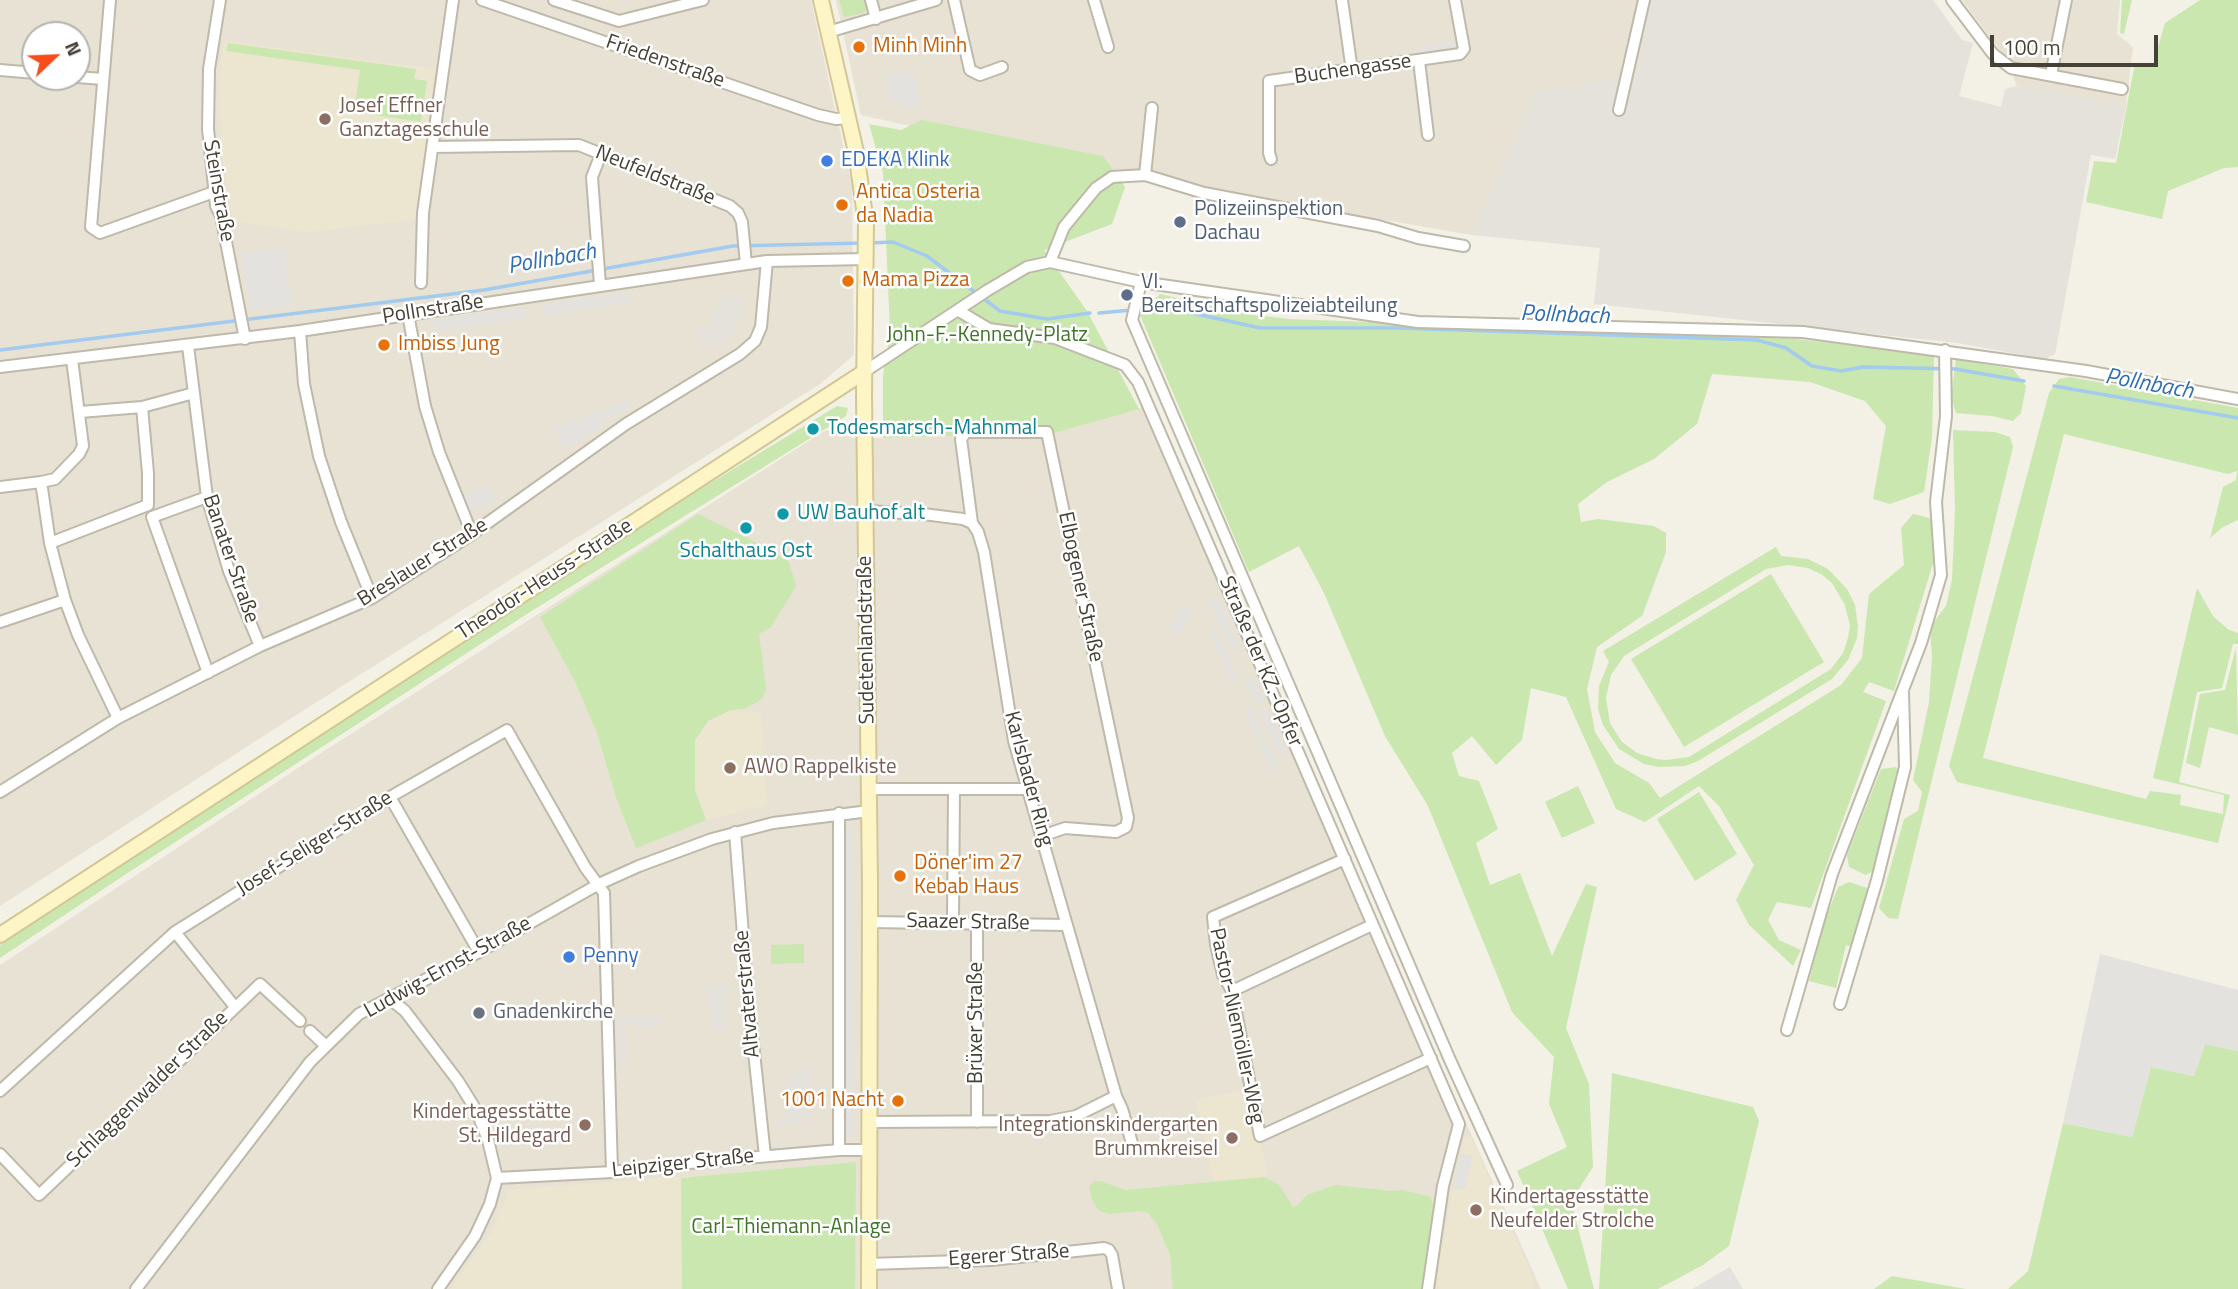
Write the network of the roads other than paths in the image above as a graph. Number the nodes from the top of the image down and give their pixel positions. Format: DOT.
graph roads {
  1 [pos="110,0"];
  2 [pos="220,0"];
  3 [pos="453,0"];
  4 [pos="482,0"];
  5 [pos="554,0"];
  6 [pos="703,0"];
  7 [pos="821,0"];
  8 [pos="871,0"];
  9 [pos="936,0"];
  10 [pos="954,0"];
  11 [pos="1094,0"];
  12 [pos="1342,0"];
  13 [pos="1455,0"];
  14 [pos="1644,0"];
  15 [pos="1952,0"];
  16 [pos="2066,0"];
  17 [pos="876,19"];
  18 [pos="828,32"];
  19 [pos="1108,47"];
  20 [pos="1419,61"];
  21 [pos="1002,67"];
  22 [pos="0,70"];
  23 [pos="1352,71"];
  24 [pos="21,72"];
  25 [pos="2051,75"];
  26 [pos="91,78"];
  27 [pos="103,79"];
  28 [pos="2122,89"];
  29 [pos="1152,107"];
  30 [pos="1619,110"];
  31 [pos="849,118"];
  32 [pos="1428,135"];
  33 [pos="433,147"];
  34 [pos="601,154"];
  35 [pos="1272,159"];
  36 [pos="1146,175"];
  37 [pos="214,192"];
  38 [pos="1464,246"];
  39 [pos="866,255"];
  40 [pos="767,261"];
  41 [pos="1051,261"];
  42 [pos="746,264"];
  43 [pos="599,280"];
  44 [pos="1141,282"];
  45 [pos="421,283"];
  46 [pos="958,312"];
  47 [pos="408,314"];
  48 [pos="300,331"];
  49 [pos="244,334"];
  50 [pos="188,346"];
  51 [pos="1945,356"];
  52 [pos="72,359"];
  53 [pos="0,367"];
  54 [pos="864,372"];
  55 [pos="194,393"];
  56 [pos="2238,398"];
  57 [pos="142,407"];
  58 [pos="80,412"];
  59 [pos="41,482"];
  60 [pos="0,487"];
  61 [pos="207,497"];
  62 [pos="148,505"];
  63 [pos="866,511"];
  64 [pos="152,517"];
  65 [pos="972,523"];
  66 [pos="472,534"];
  67 [pos="50,543"];
  68 [pos="372,598"];
  69 [pos="65,600"];
  70 [pos="0,622"];
  71 [pos="260,646"];
  72 [pos="208,673"];
  73 [pos="1903,688"];
  74 [pos="118,719"];
  75 [pos="869,789"];
  76 [pos="954,789"];
  77 [pos="1028,789"];
  78 [pos="0,792"];
  79 [pos="390,797"];
  80 [pos="869,811"];
  81 [pos="839,813"];
  82 [pos="735,832"];
  83 [pos="1042,836"];
  84 [pos="1345,859"];
  85 [pos="599,884"];
  86 [pos="869,922"];
  87 [pos="953,923"];
  88 [pos="977,923"];
  89 [pos="1067,925"];
  90 [pos="1373,925"];
  91 [pos="175,932"];
  92 [pos="0,935"];
  93 [pos="479,952"];
  94 [pos="1232,991"];
  95 [pos="389,998"];
  96 [pos="1840,1004"];
  97 [pos="235,1007"];
  98 [pos="300,1021"];
  99 [pos="1787,1030"];
  100 [pos="310,1031"];
  101 [pos="326,1046"];
  102 [pos="1431,1058"];
  103 [pos="0,1091"];
  104 [pos="1116,1096"];
  105 [pos="870,1122"];
  106 [pos="977,1122"];
  107 [pos="839,1150"];
  108 [pos="869,1150"];
  109 [pos="1133,1150"];
  110 [pos="0,1154"];
  111 [pos="765,1156"];
  112 [pos="612,1172"];
  113 [pos="497,1178"];
  114 [pos="1507,1185"];
  115 [pos="869,1264"];
  116 [pos="136,1289"];
  117 [pos="438,1289"];
  118 [pos="869,1289"];
  119 [pos="1118,1289"];
  120 [pos="1428,1289"];
  1 -- 27 [label="street"];
  2 -- 37 [label="street, Steinstraße"];
  3 -- 33 [label="street"];
  4 -- 31 [label="street, Friedenstraße"];
  5 -- 6 [label="street"];
  7 -- 18 [label="street, Sudetenlandstraße"];
  8 -- 17 [label="street"];
  9 -- 17 [label="street"];
  10 -- 21 [label="street"];
  11 -- 19 [label="street"];
  12 -- 23 [label="street"];
  13 -- 20 [label="street, Buchengasse"];
  14 -- 30 [label="street"];
  15 -- 25 [label="street"];
  16 -- 25 [label="street"];
  17 -- 18 [label="street"];
  18 -- 31 [label="street, Sudetenlandstraße"];
  20 -- 23 [label="street, Buchengasse"];
  20 -- 32 [label="street"];
  22 -- 24 [label="street"];
  23 -- 35 [label="street, Buchengasse"];
  25 -- 28 [label="street"];
  26 -- 27 [label="street"];
  27 -- 37 [label="street"];
  29 -- 36 [label="street"];
  31 -- 39 [label="street, Sudetenlandstraße"];
  33 -- 34 [label="street, Neufeldstraße"];
  33 -- 45 [label="street"];
  34 -- 42 [label="street, Neufeldstraße"];
  34 -- 43 [label="street"];
  36 -- 38 [label="street"];
  36 -- 41 [label="street"];
  37 -- 49 [label="street, Steinstraße"];
  39 -- 40 [label="street, Pollnstraße"];
  39 -- 54 [label="street, Sudetenlandstraße"];
  40 -- 42 [label="street, Pollnstraße"];
  40 -- 66 [label="street, Breslauer Straße"];
  41 -- 44 [label="street"];
  41 -- 46 [label="street, Theodor-Heuss-Straße"];
  42 -- 43 [label="street, Pollnstraße"];
  43 -- 47 [label="street, Pollnstraße"];
  44 -- 51 [label="street"];
  44 -- 114 [label="street"];
  46 -- 54 [label="street, Theodor-Heuss-Straße"];
  46 -- 84 [label="street, Straße der KZ.-Opfer"];
  47 -- 48 [label="street, Pollnstraße"];
  47 -- 66 [label="street"];
  48 -- 49 [label="street, Pollnstraße"];
  48 -- 68 [label="street"];
  49 -- 50 [label="street, Pollnstraße"];
  50 -- 52 [label="street, Pollnstraße"];
  50 -- 55 [label="street, Banater Straße"];
  51 -- 56 [label="street"];
  51 -- 73 [label="street"];
  52 -- 53 [label="street, Pollnstraße"];
  52 -- 58 [label="street"];
  54 -- 63 [label="street, Sudetenlandstraße"];
  54 -- 92 [label="street, Theodor-Heuss-Straße"];
  55 -- 57 [label="street"];
  55 -- 61 [label="street, Banater Straße"];
  57 -- 58 [label="street"];
  57 -- 62 [label="street"];
  58 -- 59 [label="street"];
  59 -- 60 [label="street"];
  59 -- 67 [label="street"];
  61 -- 64 [label="street"];
  61 -- 71 [label="street, Banater Straße"];
  62 -- 64 [label="street"];
  62 -- 67 [label="street"];
  63 -- 65 [label="street"];
  63 -- 75 [label="street, Sudetenlandstraße"];
  64 -- 72 [label="street"];
  65 -- 77 [label="street, Karlsbader Ring"];
  65 -- 83 [label="street, Elbogener Straße"];
  66 -- 68 [label="street, Breslauer Straße"];
  67 -- 69 [label="street"];
  68 -- 71 [label="street, Breslauer Straße"];
  69 -- 70 [label="street"];
  69 -- 74 [label="street"];
  71 -- 72 [label="street, Breslauer Straße"];
  72 -- 74 [label="street, Breslauer Straße"];
  73 -- 96 [label="street"];
  73 -- 99 [label="street"];
  74 -- 78 [label="street, Breslauer Straße"];
  75 -- 76 [label="street"];
  75 -- 80 [label="street, Sudetenlandstraße"];
  76 -- 77 [label="street"];
  76 -- 87 [label="street"];
  77 -- 83 [label="street, Karlsbader Ring"];
  79 -- 85 [label="street, Josef-Seliger-Straße"];
  79 -- 91 [label="street, Josef-Seliger-Straße"];
  79 -- 93 [label="street"];
  80 -- 81 [label="street, Ludwig-Ernst-Straße"];
  80 -- 86 [label="street, Sudetenlandstraße"];
  81 -- 82 [label="street, Ludwig-Ernst-Straße"];
  81 -- 107 [label="street"];
  82 -- 85 [label="street, Ludwig-Ernst-Straße"];
  82 -- 111 [label="street, Altvaterstraße"];
  83 -- 89 [label="street, Karlsbader Ring"];
  84 -- 90 [label="street, Straße der KZ.-Opfer"];
  84 -- 94 [label="street, Pastor-Niemöller-Weg"];
  85 -- 93 [label="street, Ludwig-Ernst-Straße"];
  85 -- 112 [label="street"];
  86 -- 87 [label="street, Saazer Straße"];
  86 -- 105 [label="street, Sudetenlandstraße"];
  87 -- 88 [label="street, Saazer Straße"];
  88 -- 89 [label="street, Saazer Straße"];
  88 -- 106 [label="street, Brüxer Straße"];
  89 -- 104 [label="street, Karlsbader Ring"];
  90 -- 94 [label="street"];
  90 -- 102 [label="street, Straße der KZ.-Opfer"];
  91 -- 97 [label="street"];
  91 -- 103 [label="street, Josef-Seliger-Straße"];
  93 -- 95 [label="street, Ludwig-Ernst-Straße"];
  94 -- 102 [label="street, Pastor-Niemöller-Weg"];
  95 -- 101 [label="street, Ludwig-Ernst-Straße"];
  95 -- 113 [label="street"];
  97 -- 98 [label="street, Schlaggenwalder Straße"];
  97 -- 110 [label="street, Schlaggenwalder Straße"];
  100 -- 101 [label="street"];
  101 -- 116 [label="street, Ludwig-Ernst-Straße"];
  102 -- 120 [label="street, Straße der KZ.-Opfer"];
  104 -- 106 [label="street"];
  104 -- 109 [label="street, Karlsbader Ring"];
  105 -- 106 [label="street"];
  105 -- 108 [label="street, Sudetenlandstraße"];
  107 -- 108 [label="street, Leipziger Straße"];
  107 -- 111 [label="street, Leipziger Straße"];
  108 -- 115 [label="street, Sudetenlandstraße"];
  111 -- 112 [label="street, Leipziger Straße"];
  112 -- 113 [label="street, Leipziger Straße"];
  113 -- 117 [label="street"];
  115 -- 118 [label="street, Sudetenlandstraße"];
  115 -- 119 [label="street, Egerer Straße"];
}
